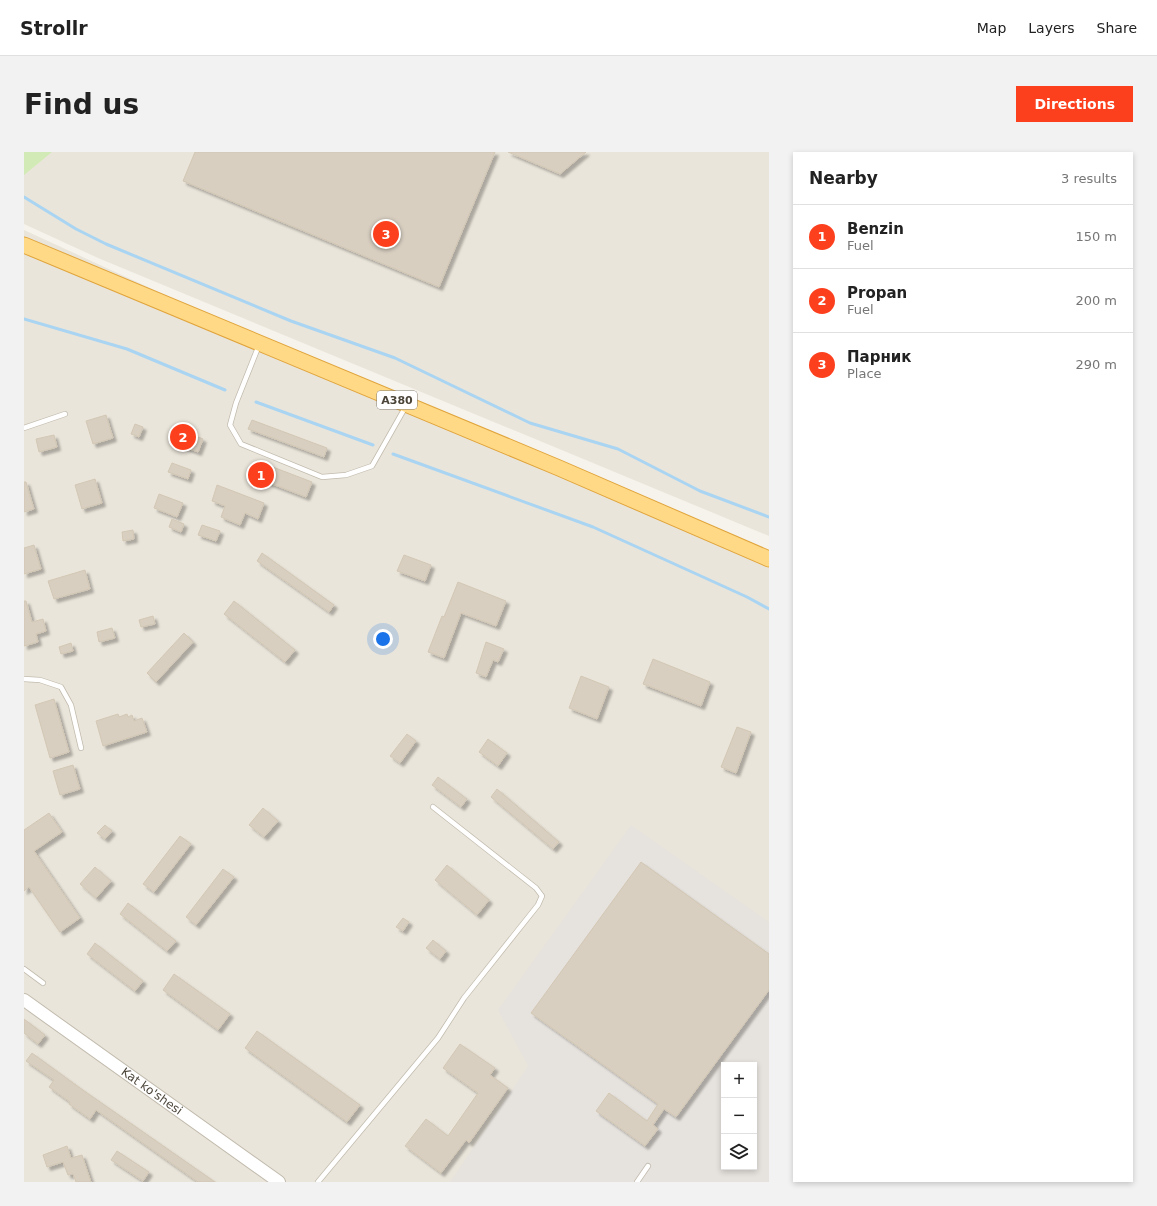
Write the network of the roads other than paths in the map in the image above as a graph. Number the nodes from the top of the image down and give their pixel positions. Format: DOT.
graph roads {
  1 [pos="27,248"];
  2 [pos="259,345"];
  3 [pos="407,404"];
  4 [pos="65,414"];
  5 [pos="24,428"];
  6 [pos="769,559"];
  7 [pos="24,679"];
  8 [pos="81,748"];
  9 [pos="433,807"];
  10 [pos="24,969"];
  11 [pos="42,983"];
  12 [pos="24,1000"];
  13 [pos="648,1166"];
  14 [pos="279,1182"];
  15 [pos="318,1182"];
  16 [pos="637,1182"];
  1 -- 2 [label="highway, A380"];
  2 -- 3 [label="highway, A380"];
  2 -- 3 [label="lane"];
  3 -- 6 [label="highway, A380"];
  4 -- 5 [label="lane"];
  7 -- 8 [label="lane"];
  9 -- 15 [label="lane"];
  10 -- 11 [label="lane"];
  12 -- 14 [label="street, Kat ko'shesi"];
  13 -- 16 [label="lane"];
}
